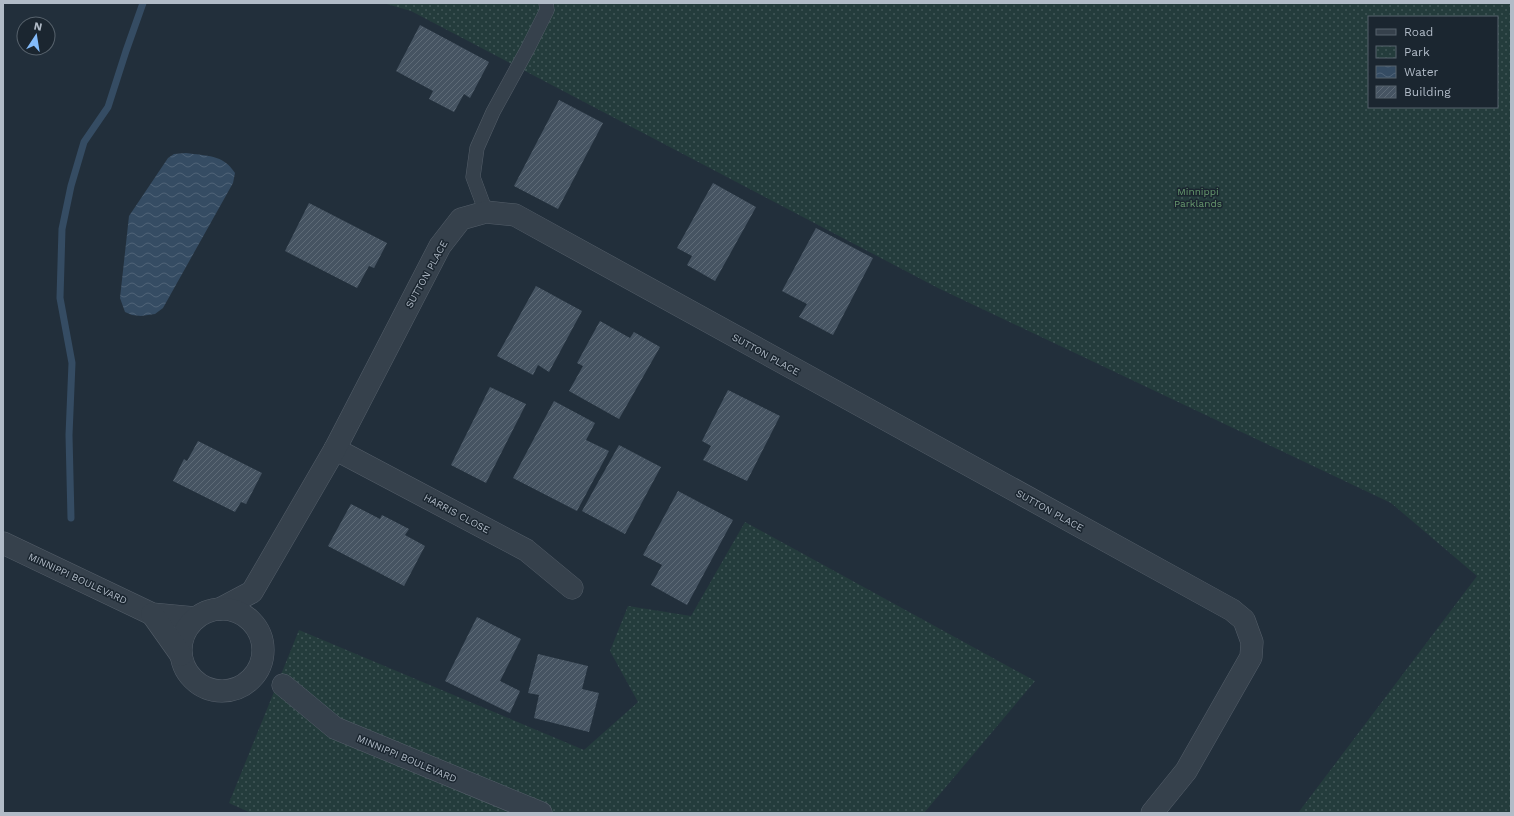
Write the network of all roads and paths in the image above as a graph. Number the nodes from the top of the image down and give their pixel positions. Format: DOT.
graph roads {
  1 [pos="546,3"];
  2 [pos="486,212"];
  3 [pos="335,449"];
  4 [pos="3,543"];
  5 [pos="572,588"];
  6 [pos="252,592"];
  7 [pos="220,609"];
  8 [pos="152,614"];
  9 [pos="195,618"];
  10 [pos="255,625"];
  11 [pos="181,655"];
  12 [pos="283,685"];
  13 [pos="542,813"];
  14 [pos="1152,813"];
  1 -- 2 [label="lane"];
  2 -- 3 [label="street, SUTTON PLACE"];
  2 -- 14 [label="street, SUTTON PLACE"];
  3 -- 5 [label="street, HARRIS CLOSE"];
  3 -- 6 [label="street, SUTTON PLACE"];
  4 -- 8 [label="street, MINNIPPI BOULEVARD"];
  6 -- 7 [label="street"];
  6 -- 10 [label="street"];
  7 -- 9 [label="street"];
  7 -- 10 [label="street"];
  8 -- 9 [label="street, MINNIPPI BOULEVARD"];
  8 -- 11 [label="street, MINNIPPI BOULEVARD"];
  9 -- 11 [label="street"];
  10 -- 11 [label="street"];
  12 -- 13 [label="street, MINNIPPI BOULEVARD"];
}
